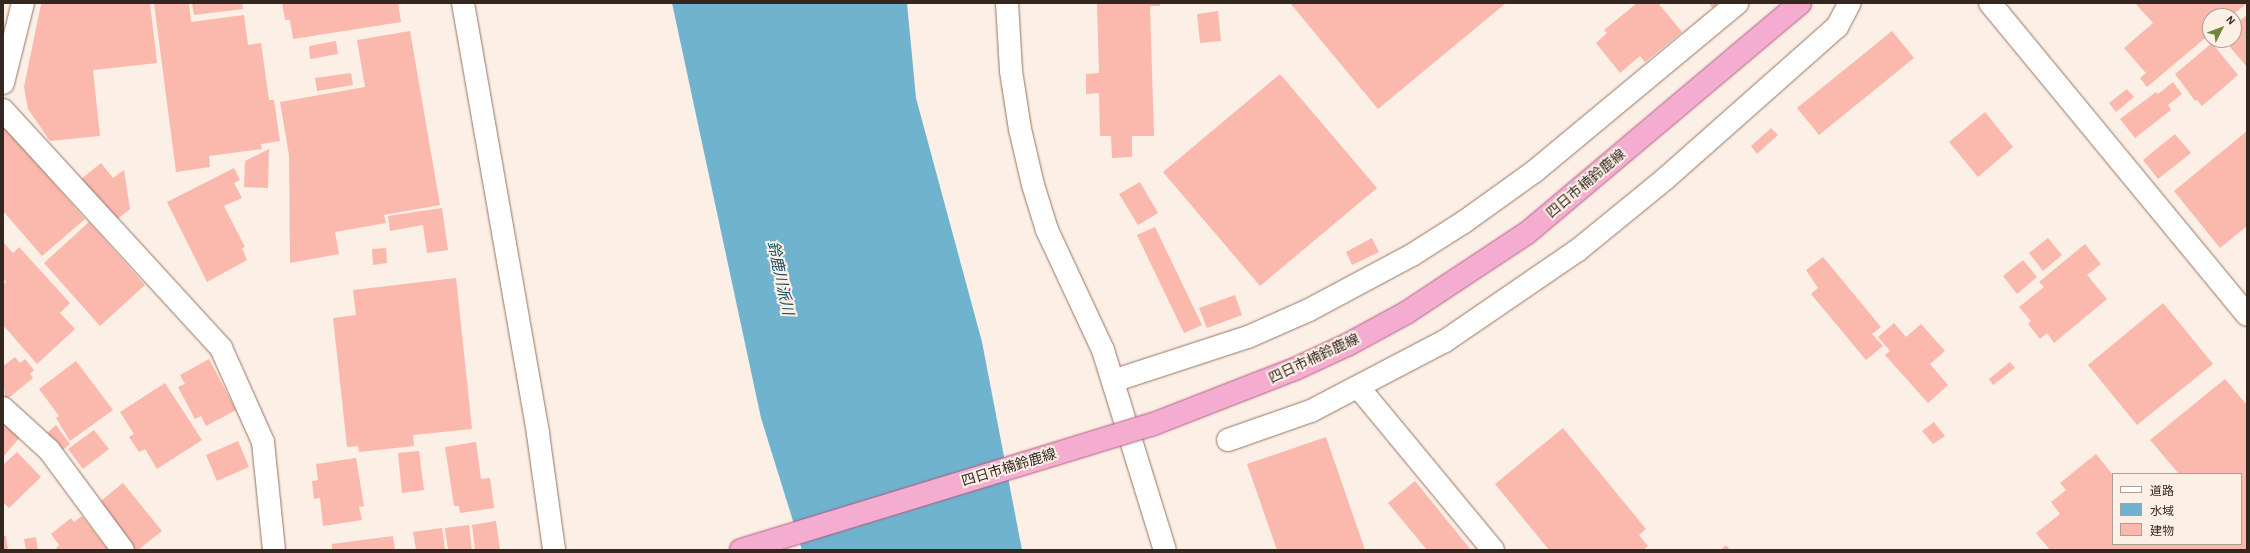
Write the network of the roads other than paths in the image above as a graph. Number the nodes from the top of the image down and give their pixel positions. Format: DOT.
graph roads {
  1 [pos="23,3"];
  2 [pos="463,3"];
  3 [pos="1008,3"];
  4 [pos="1737,3"];
  5 [pos="1800,3"];
  6 [pos="1850,3"];
  7 [pos="1990,3"];
  8 [pos="3,83"];
  9 [pos="3,110"];
  10 [pos="2247,315"];
  11 [pos="1113,381"];
  12 [pos="1359,388"];
  13 [pos="3,408"];
  14 [pos="1228,440"];
  15 [pos="124,550"];
  16 [pos="274,550"];
  17 [pos="554,550"];
  18 [pos="741,550"];
  19 [pos="1165,550"];
  20 [pos="1493,550"];
  1 -- 8 [label="street"];
  2 -- 17 [label="street"];
  3 -- 11 [label="street"];
  4 -- 11 [label="street"];
  5 -- 18 [label="main road, 四日市楠鈴鹿線, bridge"];
  6 -- 12 [label="street"];
  7 -- 10 [label="street"];
  9 -- 16 [label="street"];
  11 -- 19 [label="street"];
  12 -- 14 [label="street"];
  12 -- 20 [label="street"];
  13 -- 15 [label="street"];
}
